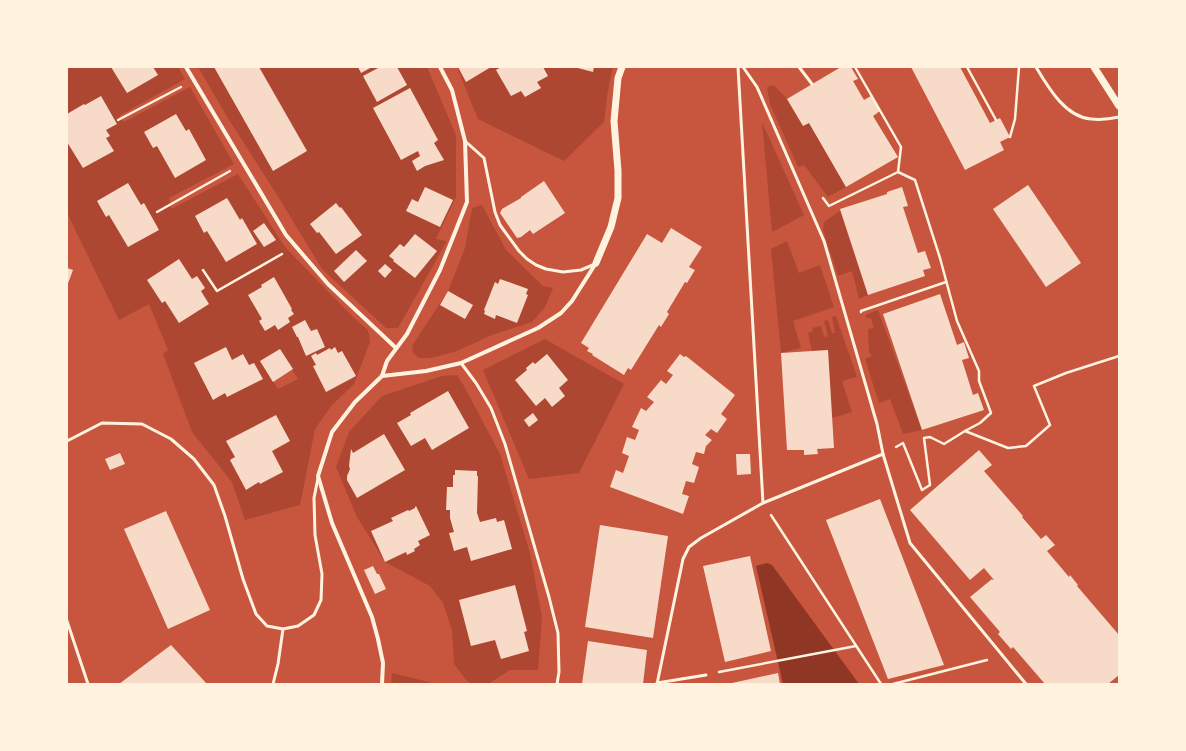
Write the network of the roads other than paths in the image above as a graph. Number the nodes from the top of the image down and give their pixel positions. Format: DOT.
graph roads {
  1 [pos="186,67"];
  2 [pos="440,67"];
  3 [pos="622,67"];
  4 [pos="738,67"];
  5 [pos="743,67"];
  6 [pos="799,67"];
  7 [pos="1036,67"];
  8 [pos="1094,67"];
  9 [pos="812,84"];
  10 [pos="1119,106"];
  11 [pos="1119,117"];
  12 [pos="465,141"];
  13 [pos="596,263"];
  14 [pos="396,348"];
  15 [pos="461,362"];
  16 [pos="382,376"];
  17 [pos="67,441"];
  18 [pos="883,454"];
  19 [pos="318,476"];
  20 [pos="764,503"];
  21 [pos="67,621"];
  22 [pos="282,629"];
  23 [pos="706,675"];
  24 [pos="657,683"];
  25 [pos="88,684"];
  26 [pos="273,684"];
  27 [pos="382,684"];
  28 [pos="557,684"];
  29 [pos="1026,684"];
  1 -- 14 [label="street"];
  2 -- 12 [label="street"];
  3 -- 13 [label="street"];
  4 -- 20 [label="lane"];
  5 -- 18 [label="lane"];
  6 -- 9 [label="lane"];
  7 -- 11 [label="lane"];
  8 -- 10 [label="street"];
  12 -- 13 [label="lane"];
  12 -- 14 [label="street"];
  13 -- 15 [label="street"];
  14 -- 16 [label="street"];
  15 -- 16 [label="street"];
  15 -- 28 [label="lane"];
  16 -- 19 [label="street"];
  17 -- 22 [label="lane"];
  18 -- 20 [label="lane"];
  18 -- 29 [label="lane"];
  19 -- 22 [label="lane"];
  19 -- 27 [label="street"];
  20 -- 24 [label="lane"];
  21 -- 25 [label="lane"];
  22 -- 26 [label="lane"];
  23 -- 24 [label="lane"];
}
